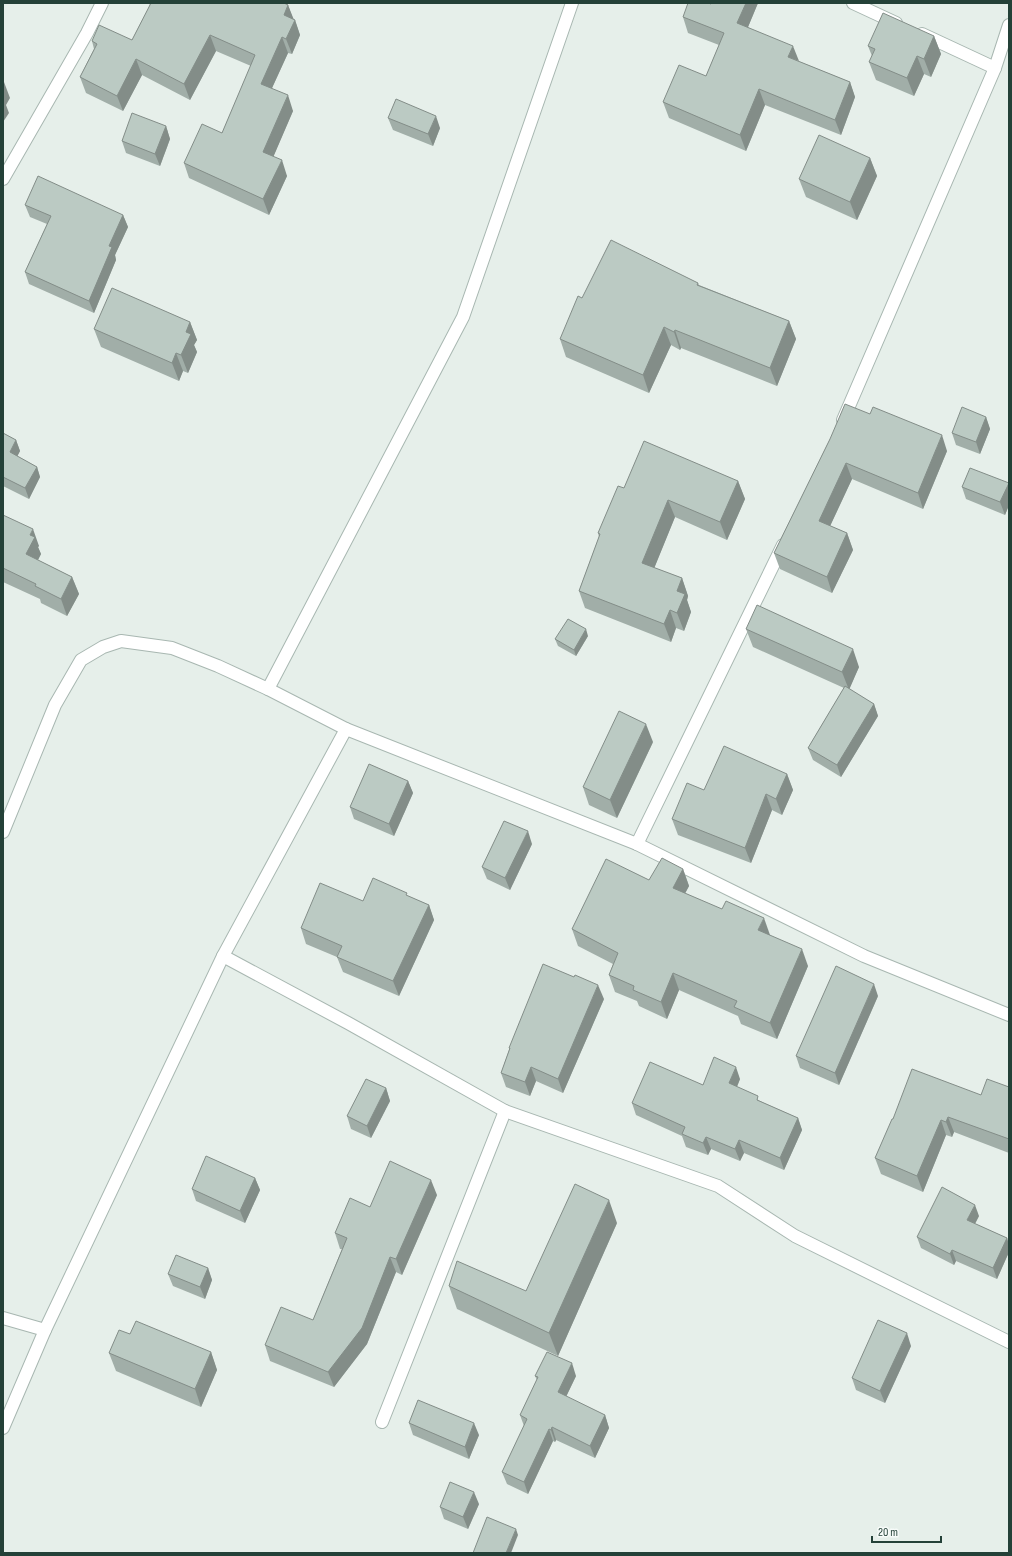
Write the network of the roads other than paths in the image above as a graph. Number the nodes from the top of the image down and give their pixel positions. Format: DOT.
graph roads {
  1 [pos="102,3"];
  2 [pos="572,3"];
  3 [pos="853,3"];
  4 [pos="1009,25"];
  5 [pos="995,68"];
  6 [pos="3,179"];
  7 [pos="838,430"];
  8 [pos="787,537"];
  9 [pos="268,689"];
  10 [pos="346,729"];
  11 [pos="3,832"];
  12 [pos="637,844"];
  13 [pos="223,956"];
  14 [pos="1009,1014"];
  15 [pos="504,1111"];
  16 [pos="3,1318"];
  17 [pos="45,1330"];
  18 [pos="1009,1342"];
  19 [pos="382,1422"];
  20 [pos="3,1428"];
  1 -- 6 [label="street"];
  2 -- 9 [label="street"];
  3 -- 5 [label="street"];
  4 -- 5 [label="street"];
  5 -- 7 [label="street"];
  8 -- 12 [label="street"];
  9 -- 10 [label="street"];
  9 -- 11 [label="street"];
  10 -- 12 [label="street"];
  10 -- 13 [label="street"];
  12 -- 14 [label="street"];
  13 -- 15 [label="street"];
  13 -- 17 [label="street"];
  15 -- 18 [label="street"];
  15 -- 19 [label="street"];
  16 -- 17 [label="street"];
  17 -- 20 [label="street"];
}
